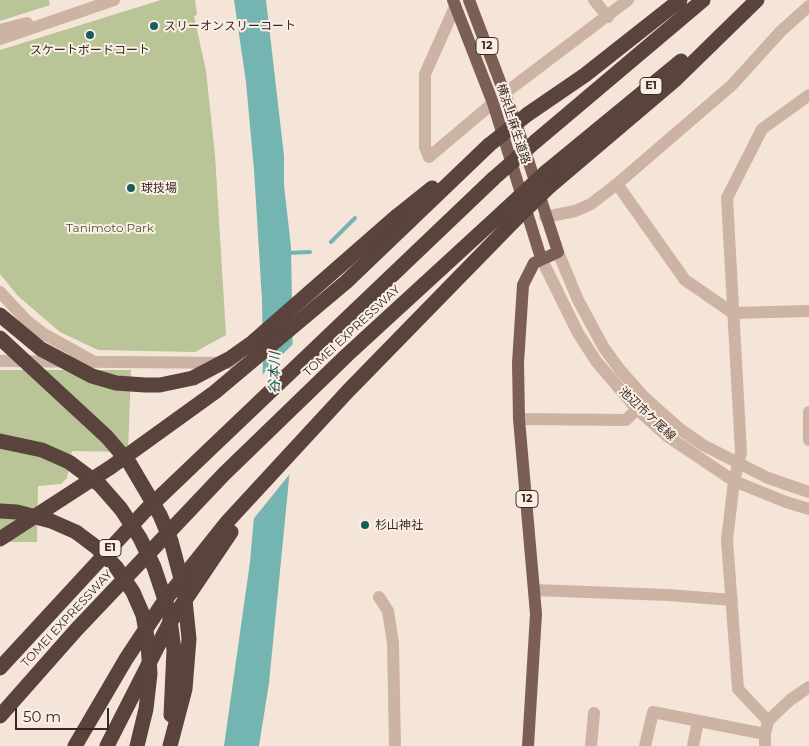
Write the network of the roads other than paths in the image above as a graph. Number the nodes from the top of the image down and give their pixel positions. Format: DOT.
graph roads {
  1 [pos="114,0"];
  2 [pos="469,0"];
  3 [pos="594,0"];
  4 [pos="628,0"];
  5 [pos="680,0"];
  6 [pos="703,0"];
  7 [pos="756,0"];
  8 [pos="454,3"];
  9 [pos="809,6"];
  10 [pos="83,10"];
  11 [pos="608,16"];
  12 [pos="0,30"];
  13 [pos="0,39"];
  14 [pos="505,93"];
  15 [pos="809,95"];
  16 [pos="493,103"];
  17 [pos="548,179"];
  18 [pos="617,184"];
  19 [pos="545,216"];
  20 [pos="402,220"];
  21 [pos="558,252"];
  22 [pos="541,258"];
  23 [pos="0,292"];
  24 [pos="809,311"];
  25 [pos="733,312"];
  26 [pos="0,315"];
  27 [pos="0,338"];
  28 [pos="0,361"];
  29 [pos="98,362"];
  30 [pos="236,364"];
  31 [pos="637,409"];
  32 [pos="809,412"];
  33 [pos="520,419"];
  34 [pos="809,440"];
  35 [pos="0,441"];
  36 [pos="739,465"];
  37 [pos="734,480"];
  38 [pos="264,483"];
  39 [pos="809,492"];
  40 [pos="809,508"];
  41 [pos="0,511"];
  42 [pos="0,540"];
  43 [pos="534,590"];
  44 [pos="379,597"];
  45 [pos="732,600"];
  46 [pos="0,668"];
  47 [pos="809,687"];
  48 [pos="594,713"];
  49 [pos="2,714"];
  50 [pos="698,721"];
  51 [pos="768,721"];
  52 [pos="765,740"];
  53 [pos="75,746"];
  54 [pos="107,746"];
  55 [pos="137,746"];
  56 [pos="166,746"];
  57 [pos="170,746"];
  58 [pos="395,746"];
  59 [pos="528,746"];
  60 [pos="591,746"];
  61 [pos="646,746"];
  62 [pos="693,746"];
  1 -- 10 [label="street"];
  2 -- 14 [label="main road, 横浜上麻生道路 / 12"];
  3 -- 11 [label="street"];
  4 -- 11 [label="street"];
  5 -- 20 [label="highway, bridge"];
  6 -- 46 [label="highway, TOMEI EXPRESSWAY / E1, bridge"];
  7 -- 17 [label="highway, TOMEI EXPRESSWAY / E1"];
  8 -- 16 [label="main road, 横浜上麻生道路 / 12"];
  8 -- 16 [label="street"];
  9 -- 18 [label="street"];
  10 -- 12 [label="street"];
  10 -- 13 [label="street"];
  11 -- 14 [label="street"];
  14 -- 19 [label="main road, 横浜上麻生道路 / 12"];
  15 -- 25 [label="street"];
  16 -- 22 [label="main road, 横浜上麻生道路 / 12"];
  17 -- 38 [label="highway, bridge"];
  17 -- 49 [label="highway, TOMEI EXPRESSWAY / E1, bridge"];
  18 -- 19 [label="street"];
  18 -- 25 [label="street"];
  19 -- 21 [label="main road, 横浜上麻生道路 / 12"];
  20 -- 26 [label="highway, bridge"];
  20 -- 42 [label="highway, bridge"];
  21 -- 22 [label="main road"];
  21 -- 36 [label="street, 池辺市ケ尾線"];
  22 -- 31 [label="street, 池辺市ケ尾線"];
  22 -- 33 [label="main road, 12"];
  23 -- 29 [label="street"];
  24 -- 25 [label="street"];
  25 -- 36 [label="street"];
  27 -- 57 [label="highway, bridge"];
  28 -- 29 [label="street"];
  29 -- 30 [label="street"];
  31 -- 33 [label="street"];
  31 -- 37 [label="street, 池辺市ケ尾線"];
  32 -- 34 [label="street"];
  33 -- 43 [label="main road, 12"];
  35 -- 56 [label="highway, bridge"];
  36 -- 37 [label="street"];
  36 -- 39 [label="street, 池辺市ケ尾線"];
  37 -- 40 [label="street, 池辺市ケ尾線"];
  37 -- 45 [label="street"];
  38 -- 53 [label="highway, bridge"];
  38 -- 54 [label="highway, bridge"];
  41 -- 55 [label="highway, bridge"];
  43 -- 45 [label="street"];
  43 -- 59 [label="main road, 12"];
  44 -- 58 [label="street"];
  45 -- 51 [label="street"];
  47 -- 51 [label="street"];
  48 -- 60 [label="street"];
  50 -- 52 [label="street"];
  50 -- 61 [label="street"];
  50 -- 62 [label="street"];
  51 -- 52 [label="street"];
}
